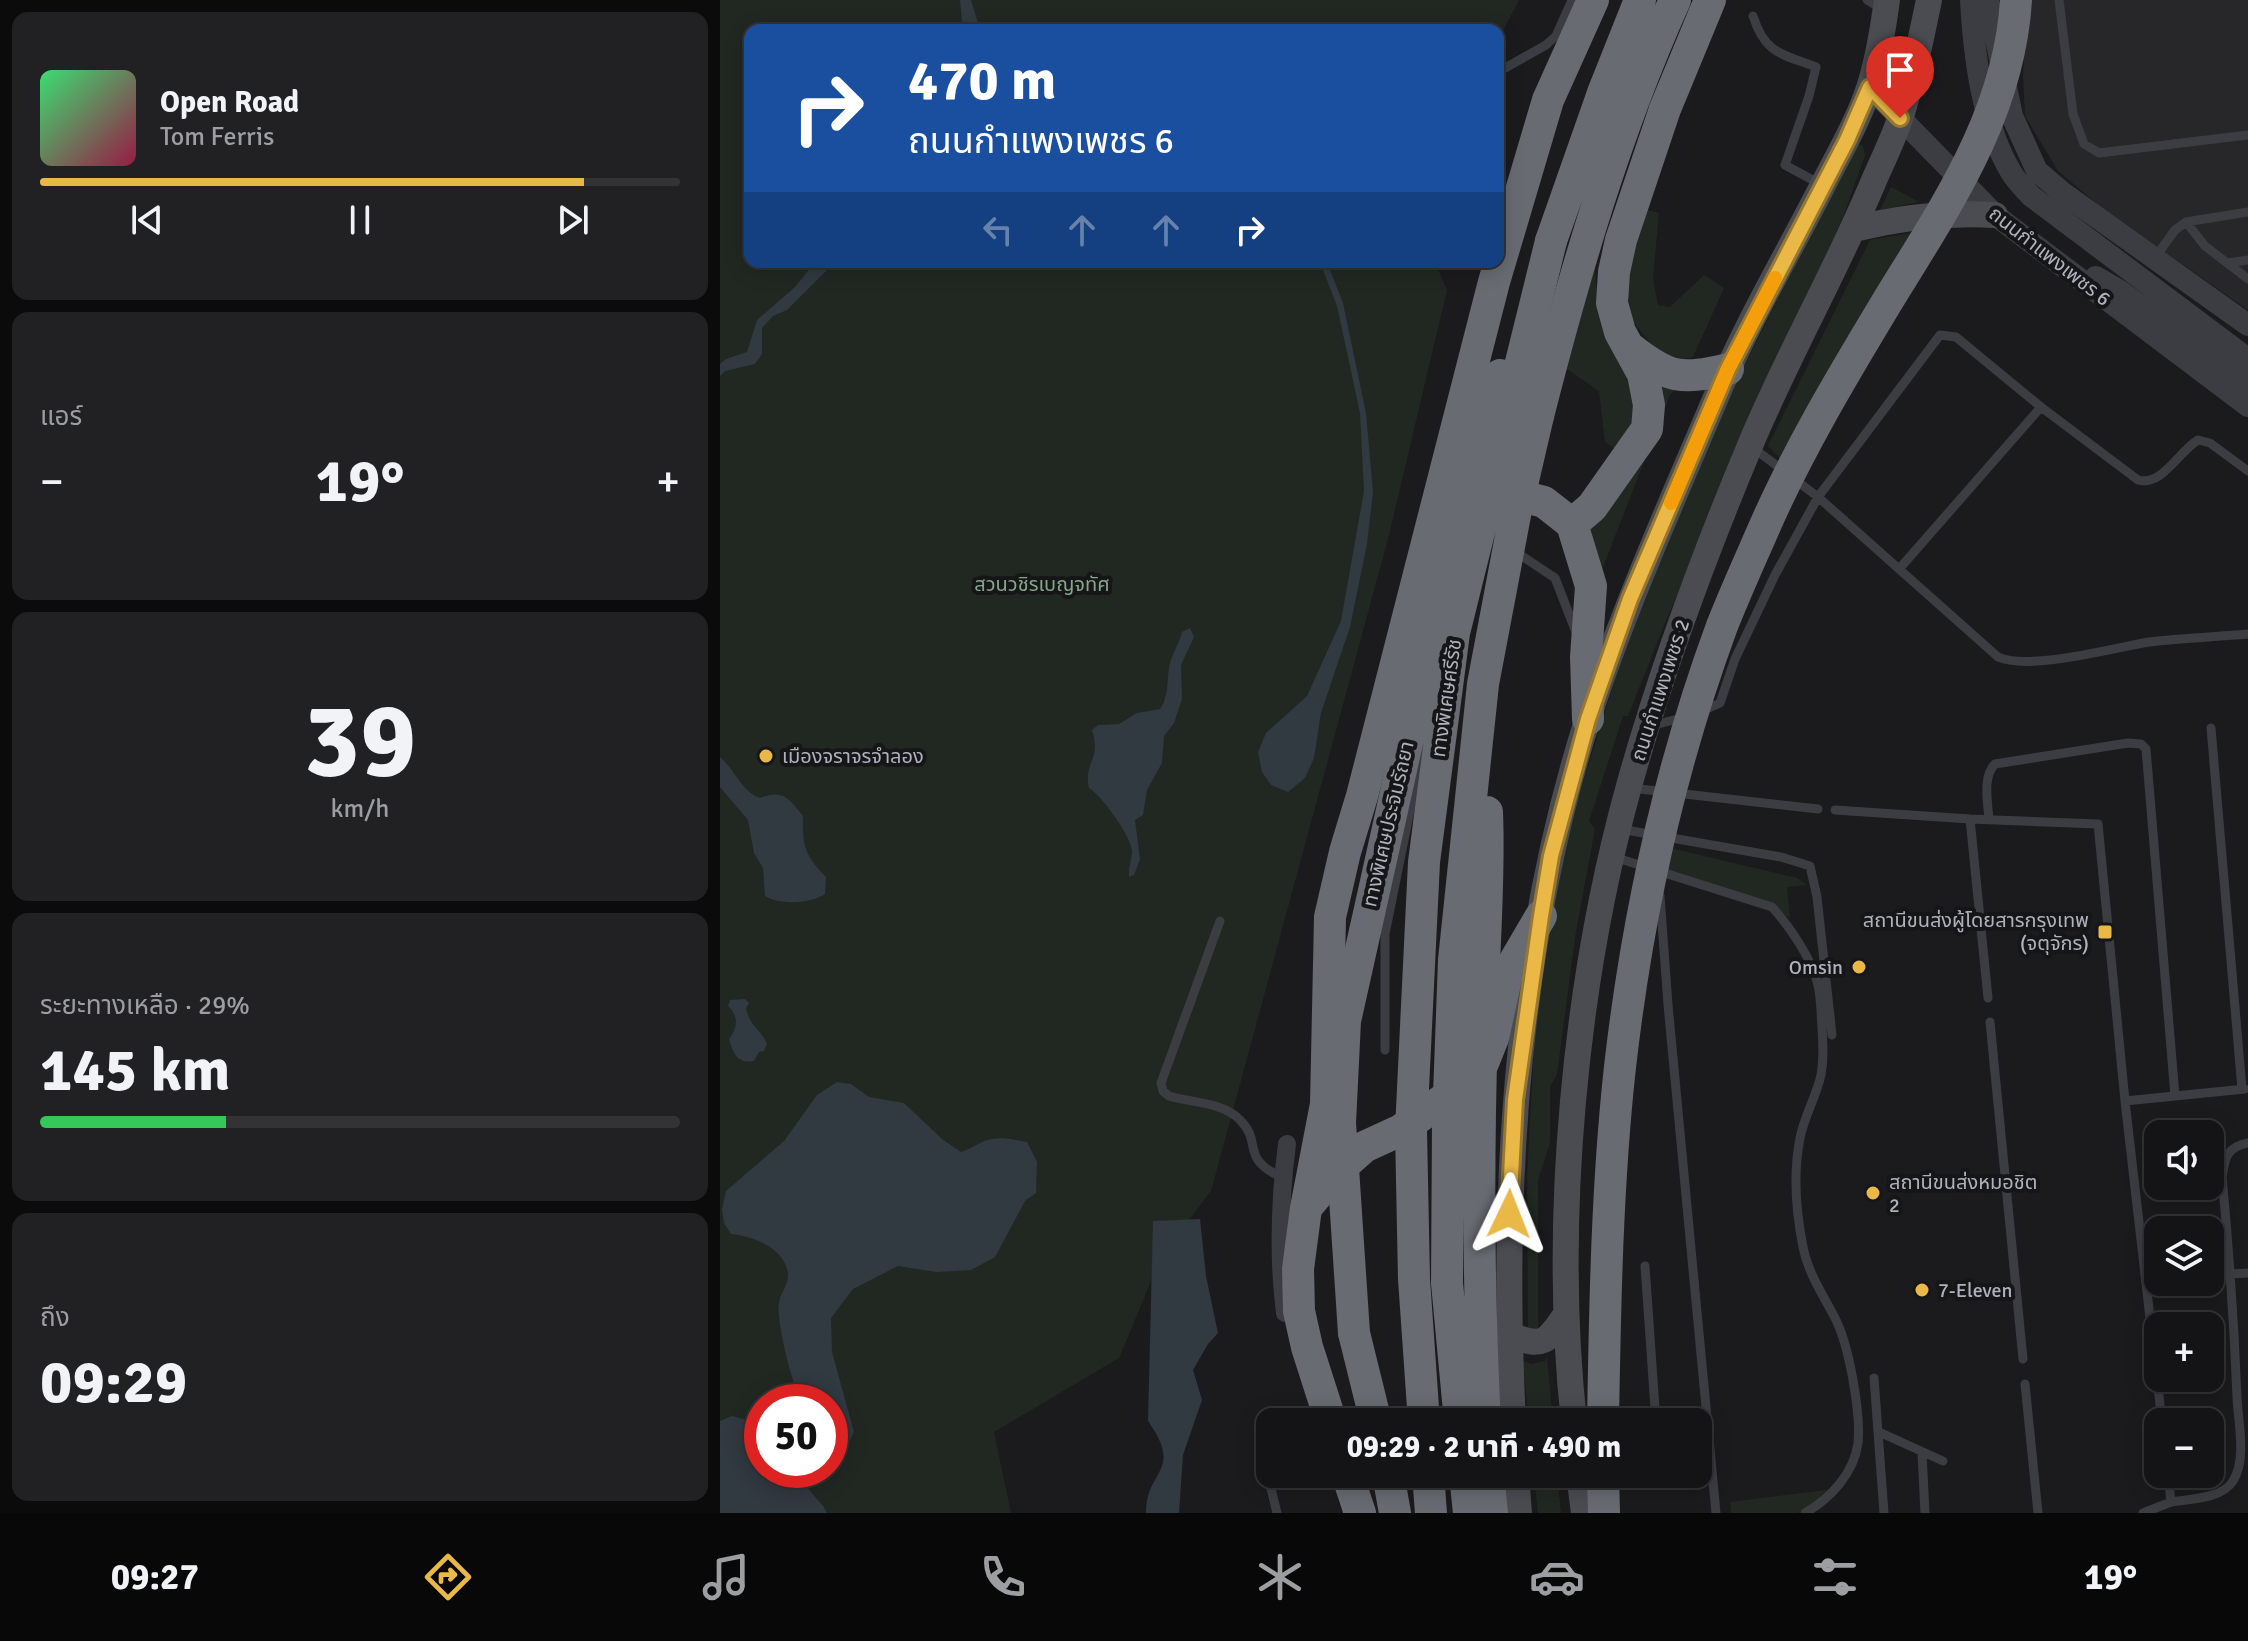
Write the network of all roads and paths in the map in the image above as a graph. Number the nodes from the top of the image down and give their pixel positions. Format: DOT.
graph roads {
  1 [pos="1572,0"];
  2 [pos="1593,0"];
  3 [pos="1640,0"];
  4 [pos="1675,0"];
  5 [pos="1710,0"];
  6 [pos="1929,0"];
  7 [pos="1971,0"];
  8 [pos="1988,0"];
  9 [pos="2016,0"];
  10 [pos="2059,0"];
  11 [pos="1880,3"];
  12 [pos="1753,16"];
  13 [pos="1504,69"];
  14 [pos="1870,87"];
  15 [pos="1900,118"];
  16 [pos="2248,135"];
  17 [pos="1823,185"];
  18 [pos="2248,212"];
  19 [pos="1995,215"];
  20 [pos="2186,222"];
  21 [pos="1854,229"];
  22 [pos="1504,237"];
  23 [pos="1551,241"];
  24 [pos="2048,256"];
  25 [pos="2154,259"];
  26 [pos="2248,260"];
  27 [pos="2228,263"];
  28 [pos="1494,268"];
  29 [pos="2248,279"];
  30 [pos="2241,321"];
  31 [pos="1630,348"];
  32 [pos="1728,369"];
  33 [pos="2243,372"];
  34 [pos="2248,406"];
  35 [pos="2041,407"];
  36 [pos="1750,446"];
  37 [pos="2248,471"];
  38 [pos="1444,484"];
  39 [pos="1818,497"];
  40 [pos="1572,524"];
  41 [pos="1433,527"];
  42 [pos="1471,546"];
  43 [pos="1483,548"];
  44 [pos="1495,549"];
  45 [pos="1900,568"];
  46 [pos="2248,634"];
  47 [pos="1586,657"];
  48 [pos="1483,684"];
  49 [pos="1435,693"];
  50 [pos="1588,719"];
  51 [pos="1428,723"];
  52 [pos="1647,727"];
  53 [pos="2211,728"];
  54 [pos="1629,787"];
  55 [pos="1818,809"];
  56 [pos="1835,810"];
  57 [pos="1970,819"];
  58 [pos="1989,820"];
  59 [pos="1618,829"];
  60 [pos="1612,856"];
  61 [pos="1658,869"];
  62 [pos="1541,916"];
  63 [pos="1220,921"];
  64 [pos="1988,998"];
  65 [pos="1990,1022"];
  66 [pos="1832,1035"];
  67 [pos="1385,1050"];
  68 [pos="2245,1089"];
  69 [pos="2175,1096"];
  70 [pos="2125,1101"];
  71 [pos="2248,1143"];
  72 [pos="1287,1144"];
  73 [pos="1283,1178"];
  74 [pos="1306,1208"];
  75 [pos="1645,1266"];
  76 [pos="2248,1273"];
  77 [pos="2231,1274"];
  78 [pos="1566,1314"];
  79 [pos="1511,1335"];
  80 [pos="2023,1359"];
  81 [pos="1874,1378"];
  82 [pos="2025,1384"];
  83 [pos="1310,1408"];
  84 [pos="1327,1408"];
  85 [pos="1373,1408"];
  86 [pos="1423,1408"];
  87 [pos="1459,1408"];
  88 [pos="1485,1408"];
  89 [pos="1513,1408"];
  90 [pos="1573,1408"];
  91 [pos="1603,1408"];
  92 [pos="1655,1408"];
  93 [pos="1706,1408"];
  94 [pos="2160,1408"];
  95 [pos="1879,1432"];
  96 [pos="1922,1453"];
  97 [pos="1943,1461"];
  98 [pos="1712,1474"];
  99 [pos="1271,1488"];
  100 [pos="1336,1488"];
  101 [pos="1352,1488"];
  102 [pos="1391,1488"];
  103 [pos="1429,1488"];
  104 [pos="1466,1488"];
  105 [pos="1489,1488"];
  106 [pos="1517,1488"];
  107 [pos="1581,1488"];
  108 [pos="1603,1488"];
  109 [pos="2170,1488"];
  110 [pos="2171,1502"];
  111 [pos="1277,1513"];
  112 [pos="1343,1513"];
  113 [pos="1360,1513"];
  114 [pos="1395,1513"];
  115 [pos="1431,1513"];
  116 [pos="1469,1513"];
  117 [pos="1492,1513"];
  118 [pos="1519,1513"];
  119 [pos="1584,1513"];
  120 [pos="1604,1513"];
  121 [pos="1716,1513"];
  122 [pos="1805,1513"];
  123 [pos="1884,1513"];
  124 [pos="1925,1513"];
  125 [pos="2038,1513"];
  126 [pos="2143,1513"];
  1 -- 13 [label="lane"];
  2 -- 22 [label="highway"];
  3 -- 23 [label="highway, ทางพิเศษศรีรัช"];
  4 -- 48 [label="highway, ทางพิเศษศรีรัช, bridge"];
  5 -- 31 [label="highway"];
  6 -- 15 [label="main road, ถนนกำแพงเพชร 2"];
  7 -- 33 [label="street, ถนนกำแพงเพชร 6"];
  8 -- 25 [label="street"];
  9 -- 91 [label="highway, bridge"];
  10 -- 16 [label="lane"];
  11 -- 14 [label="main road"];
  12 -- 17 [label="lane"];
  14 -- 15 [label="street, ถนนกำแพงเพชร 6"];
  14 -- 17 [label="main road"];
  15 -- 19 [label="street, ถนนกำแพงเพชร 6"];
  15 -- 21 [label="main road, ถนนกำแพงเพชร 2"];
  17 -- 32 [label="main road"];
  18 -- 20 [label="lane"];
  19 -- 21 [label="main road"];
  19 -- 24 [label="street, ถนนกำแพงเพชร 6"];
  20 -- 25 [label="lane"];
  20 -- 27 [label="lane"];
  21 -- 36 [label="main road, ถนนกำแพงเพชร 2"];
  23 -- 85 [label="highway, ทางพิเศษประจิมรัถยา, bridge"];
  23 -- 86 [label="highway, ทางพิเศษศรีรัช, bridge"];
  24 -- 33 [label="street"];
  24 -- 34 [label="street, ถนนกำแพงเพชร 6"];
  25 -- 30 [label="street"];
  26 -- 27 [label="lane"];
  27 -- 29 [label="lane"];
  28 -- 38 [label="highway"];
  31 -- 32 [label="highway"];
  31 -- 40 [label="highway"];
  32 -- 50 [label="main road"];
  35 -- 37 [label="lane"];
  35 -- 39 [label="lane"];
  35 -- 45 [label="lane"];
  36 -- 39 [label="lane"];
  36 -- 52 [label="main road, ถนนกำแพงเพชร 2"];
  38 -- 40 [label="highway"];
  38 -- 41 [label="highway"];
  39 -- 45 [label="lane"];
  39 -- 52 [label="lane"];
  40 -- 47 [label="highway"];
  41 -- 42 [label="lane"];
  41 -- 74 [label="highway"];
  42 -- 43 [label="lane"];
  42 -- 49 [label="lane"];
  44 -- 47 [label="lane"];
  45 -- 46 [label="lane"];
  47 -- 50 [label="highway"];
  48 -- 87 [label="highway, ทางพิเศษศรีรัช, bridge"];
  48 -- 88 [label="highway, bridge"];
  50 -- 62 [label="main road"];
  51 -- 67 [label="lane"];
  52 -- 54 [label="main road, ถนนกำแพงเพชร 2"];
  53 -- 68 [label="lane"];
  54 -- 55 [label="lane"];
  54 -- 59 [label="main road, ถนนกำแพงเพชร 2"];
  56 -- 57 [label="lane"];
  57 -- 58 [label="lane"];
  57 -- 64 [label="lane"];
  58 -- 69 [label="lane"];
  58 -- 70 [label="lane"];
  59 -- 60 [label="main road, ถนนกำแพงเพชร 2"];
  59 -- 66 [label="lane"];
  60 -- 61 [label="lane"];
  60 -- 78 [label="main road, ถนนกำแพงเพชร 2"];
  61 -- 93 [label="lane"];
  61 -- 122 [label="lane"];
  62 -- 74 [label="highway"];
  62 -- 79 [label="main road"];
  63 -- 73 [label="lane"];
  65 -- 80 [label="lane"];
  68 -- 69 [label="lane"];
  69 -- 70 [label="lane"];
  70 -- 94 [label="lane"];
  71 -- 77 [label="lane"];
  72 -- 73 [label="street"];
  73 -- 83 [label="street"];
  74 -- 84 [label="highway"];
  75 -- 92 [label="lane"];
  76 -- 77 [label="lane"];
  77 -- 110 [label="lane"];
  78 -- 79 [label="main road"];
  78 -- 90 [label="main road, ถนนกำแพงเพชร 2"];
  79 -- 89 [label="main road"];
  81 -- 95 [label="lane"];
  82 -- 125 [label="lane"];
  95 -- 96 [label="lane"];
  95 -- 123 [label="lane"];
  96 -- 97 [label="lane"];
  96 -- 124 [label="lane"];
  98 -- 121 [label="lane"];
  99 -- 111 [label="lane"];
  100 -- 112 [label="street"];
  101 -- 113 [label="highway"];
  102 -- 114 [label="highway"];
  103 -- 115 [label="highway"];
  104 -- 116 [label="highway"];
  105 -- 117 [label="highway"];
  106 -- 118 [label="main road"];
  107 -- 119 [label="main road"];
  108 -- 120 [label="highway"];
  109 -- 110 [label="lane"];
  110 -- 126 [label="lane"];
}
